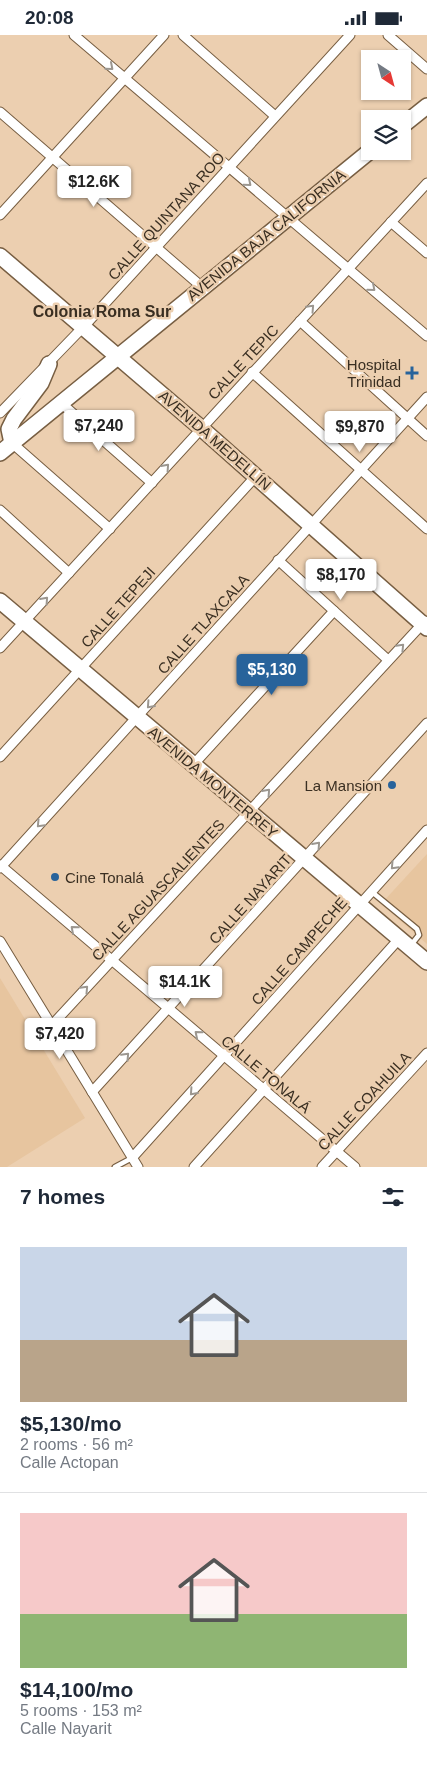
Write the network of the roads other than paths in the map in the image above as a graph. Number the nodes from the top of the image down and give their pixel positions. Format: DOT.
graph roads {
  1 [pos="74,35"];
  2 [pos="164,35"];
  3 [pos="183,35"];
  4 [pos="350,35"];
  5 [pos="388,35"];
  6 [pos="427,69"];
  7 [pos="124,79"];
  8 [pos="427,106"];
  9 [pos="0,112"];
  10 [pos="275,116"];
  11 [pos="411,119"];
  12 [pos="52,157"];
  13 [pos="361,158"];
  14 [pos="229,166"];
  15 [pos="427,183"];
  16 [pos="0,215"];
  17 [pos="288,217"];
  18 [pos="391,222"];
  19 [pos="156,246"];
  20 [pos="427,253"];
  21 [pos="0,256"];
  22 [pos="349,268"];
  23 [pos="202,287"];
  24 [pos="300,321"];
  25 [pos="84,326"];
  26 [pos="427,336"];
  27 [pos="118,356"];
  28 [pos="49,363"];
  29 [pos="252,372"];
  30 [pos="427,397"];
  31 [pos="61,403"];
  32 [pos="0,413"];
  33 [pos="408,419"];
  34 [pos="201,428"];
  35 [pos="427,436"];
  36 [pos="6,448"];
  37 [pos="362,469"];
  38 [pos="256,476"];
  39 [pos="152,483"];
  40 [pos="0,510"];
  41 [pos="310,525"];
  42 [pos="110,529"];
  43 [pos="427,529"];
  44 [pos="278,560"];
  45 [pos="69,573"];
  46 [pos="0,601"];
  47 [pos="334,611"];
  48 [pos="26,622"];
  49 [pos="426,623"];
  50 [pos="0,648"];
  51 [pos="388,660"];
  52 [pos="79,670"];
  53 [pos="138,718"];
  54 [pos="427,723"];
  55 [pos="0,757"];
  56 [pos="192,765"];
  57 [pos="249,812"];
  58 [pos="427,831"];
  59 [pos="304,859"];
  60 [pos="0,867"];
  61 [pos="371,891"];
  62 [pos="358,905"];
  63 [pos="0,941"];
  64 [pos="404,943"];
  65 [pos="111,961"];
  66 [pos="427,962"];
  67 [pos="168,1010"];
  68 [pos="52,1025"];
  69 [pos="427,1053"];
  70 [pos="225,1057"];
  71 [pos="264,1091"];
  72 [pos="92,1092"];
  73 [pos="337,1151"];
  74 [pos="132,1158"];
  75 [pos="116,1167"];
  76 [pos="138,1167"];
  77 [pos="194,1167"];
  78 [pos="322,1167"];
  79 [pos="355,1167"];
  1 -- 7 [label="street, one-way"];
  2 -- 7 [label="street"];
  3 -- 10 [label="street"];
  4 -- 10 [label="street, CALLE QUINTANA ROO"];
  5 -- 6 [label="street"];
  7 -- 12 [label="street"];
  7 -- 14 [label="street"];
  8 -- 11 [label="main road"];
  9 -- 12 [label="street"];
  10 -- 14 [label="street, CALLE QUINTANA ROO"];
  12 -- 16 [label="street"];
  12 -- 19 [label="street"];
  13 -- 17 [label="main road, AVENIDA BAJA CALIFORNIA"];
  14 -- 17 [label="street, one-way"];
  14 -- 19 [label="street, CALLE QUINTANA ROO"];
  15 -- 18 [label="street, CALLE TEPIC"];
  17 -- 22 [label="street"];
  17 -- 23 [label="main road, AVENIDA BAJA CALIFORNIA"];
  18 -- 20 [label="street"];
  18 -- 22 [label="street, CALLE TEPIC"];
  19 -- 23 [label="street"];
  19 -- 25 [label="street, CALLE QUINTANA ROO"];
  21 -- 25 [label="main road, AVENIDA MEDELLÍN"];
  24 -- 22 [label="street, CALLE TEPIC, one-way"];
  22 -- 26 [label="street, one-way"];
  23 -- 27 [label="main road, AVENIDA BAJA CALIFORNIA"];
  24 -- 29 [label="street, CALLE TEPIC"];
  24 -- 33 [label="street"];
  25 -- 27 [label="main road, AVENIDA MEDELLÍN"];
  25 -- 28 [label="street, CALLE QUINTANA ROO"];
  27 -- 31 [label="main road, AVENIDA BAJA CALIFORNIA"];
  27 -- 34 [label="main road, AVENIDA MEDELLÍN"];
  28 -- 32 [label="street, CALLE QUINTANA ROO"];
  28 -- 36 [label="main road"];
  29 -- 34 [label="street, CALLE TEPIC"];
  29 -- 37 [label="street"];
  30 -- 33 [label="street, CALLE TLAXCALA"];
  31 -- 36 [label="main road, AVENIDA BAJA CALIFORNIA"];
  31 -- 39 [label="street"];
  33 -- 35 [label="street"];
  33 -- 37 [label="street, CALLE TLAXCALA"];
  34 -- 38 [label="main road, AVENIDA MEDELLÍN"];
  39 -- 34 [label="street, CALLE TEPIC, one-way"];
  36 -- 42 [label="street"];
  37 -- 41 [label="street, CALLE TLAXCALA"];
  37 -- 43 [label="street"];
  38 -- 41 [label="main road, AVENIDA MEDELLÍN"];
  38 -- 52 [label="street, CALLE TEPEJI"];
  39 -- 42 [label="street, CALLE TEPIC"];
  40 -- 45 [label="street"];
  41 -- 44 [label="street, CALLE TLAXCALA"];
  41 -- 49 [label="main road, AVENIDA MEDELLÍN"];
  42 -- 45 [label="street, CALLE TEPIC"];
  44 -- 47 [label="street"];
  44 -- 53 [label="street, CALLE TLAXCALA, one-way"];
  48 -- 45 [label="street, CALLE TEPIC, one-way"];
  46 -- 48 [label="main road, AVENIDA MONTERREY"];
  47 -- 51 [label="street"];
  47 -- 56 [label="street"];
  48 -- 50 [label="street, CALLE TEPIC"];
  48 -- 52 [label="main road, AVENIDA MONTERREY"];
  51 -- 49 [label="street, CALLE AGUASCALIENTES, one-way"];
  57 -- 51 [label="street, CALLE AGUASCALIENTES, one-way"];
  52 -- 53 [label="main road, AVENIDA MONTERREY"];
  52 -- 55 [label="street, CALLE TEPEJI"];
  53 -- 56 [label="main road, AVENIDA MONTERREY"];
  53 -- 60 [label="street, CALLE TLAXCALA, one-way"];
  59 -- 54 [label="street, CALLE NAYARIT, one-way"];
  56 -- 57 [label="main road, AVENIDA MONTERREY"];
  57 -- 59 [label="main road, AVENIDA MONTERREY"];
  57 -- 65 [label="street, CALLE AGUASCALIENTES"];
  58 -- 61 [label="street, CALLE CAMPECHE, one-way"];
  59 -- 62 [label="main road, AVENIDA MONTERREY"];
  59 -- 67 [label="street, CALLE NAYARIT"];
  65 -- 60 [label="street, CALLE TONALÁ, one-way"];
  61 -- 62 [label="street, CALLE CAMPECHE"];
  61 -- 64 [label="lane"];
  62 -- 64 [label="main road, AVENIDA MONTERREY"];
  62 -- 70 [label="street, CALLE CAMPECHE"];
  63 -- 68 [label="street"];
  64 -- 66 [label="main road, AVENIDA MONTERREY"];
  64 -- 71 [label="street"];
  65 -- 67 [label="street, CALLE TONALÁ"];
  68 -- 65 [label="street, CALLE AGUASCALIENTES, one-way"];
  70 -- 67 [label="street, CALLE TONALÁ, one-way"];
  72 -- 67 [label="street, CALLE NAYARIT, one-way"];
  68 -- 72 [label="street"];
  69 -- 73 [label="street, CALLE COAHUILA"];
  70 -- 71 [label="street, CALLE TONALÁ"];
  70 -- 74 [label="street, CALLE CAMPECHE, one-way"];
  71 -- 73 [label="street, CALLE TONALÁ"];
  71 -- 77 [label="street"];
  72 -- 74 [label="street"];
  73 -- 78 [label="street, CALLE COAHUILA"];
  73 -- 79 [label="street, CALLE TONALÁ"];
  74 -- 75 [label="lane"];
  74 -- 76 [label="street"];
}
